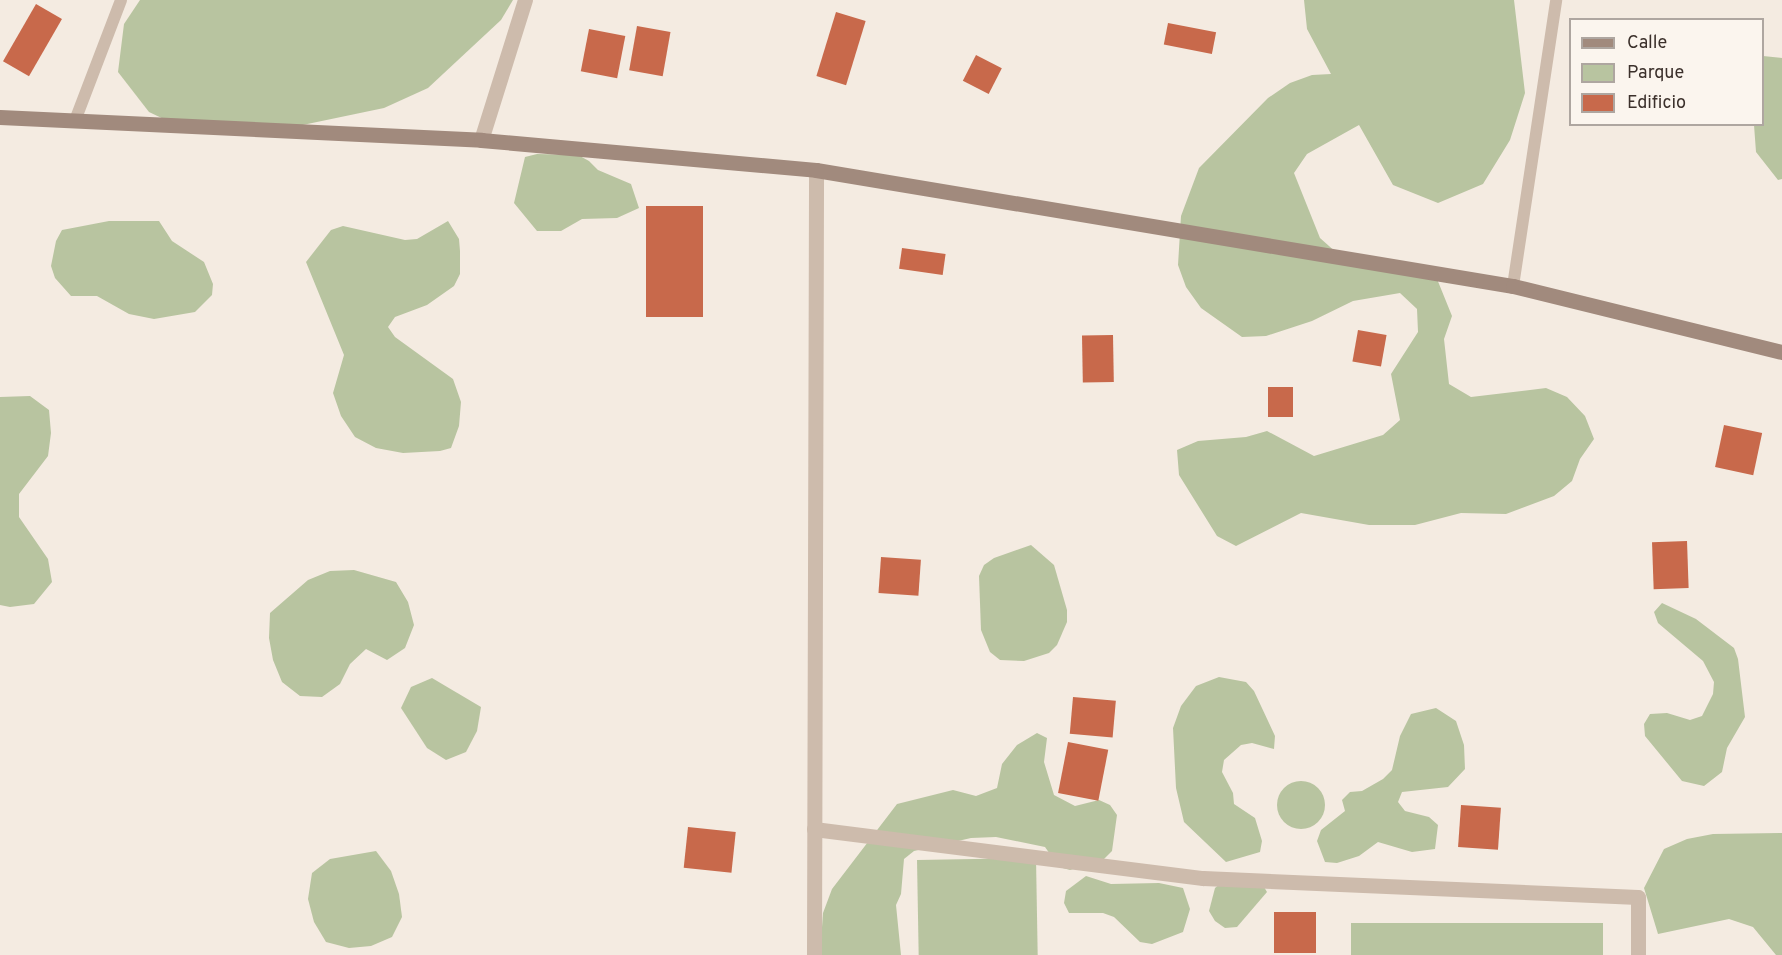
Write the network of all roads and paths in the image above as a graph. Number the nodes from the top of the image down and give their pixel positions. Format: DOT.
graph roads {
  1 [pos="121,0"];
  2 [pos="525,0"];
  3 [pos="1556,0"];
  4 [pos="0,117"];
  5 [pos="76,118"];
  6 [pos="481,140"];
  7 [pos="816,170"];
  8 [pos="1513,286"];
  9 [pos="1782,352"];
  10 [pos="814,829"];
  11 [pos="814,955"];
  12 [pos="1638,955"];
  1 -- 5 [label="lane"];
  2 -- 6 [label="street"];
  3 -- 8 [label="lane"];
  4 -- 5 [label="street"];
  5 -- 6 [label="street"];
  6 -- 7 [label="street"];
  7 -- 8 [label="street"];
  7 -- 10 [label="street"];
  8 -- 9 [label="street"];
  10 -- 11 [label="street"];
  10 -- 12 [label="street"];
}
